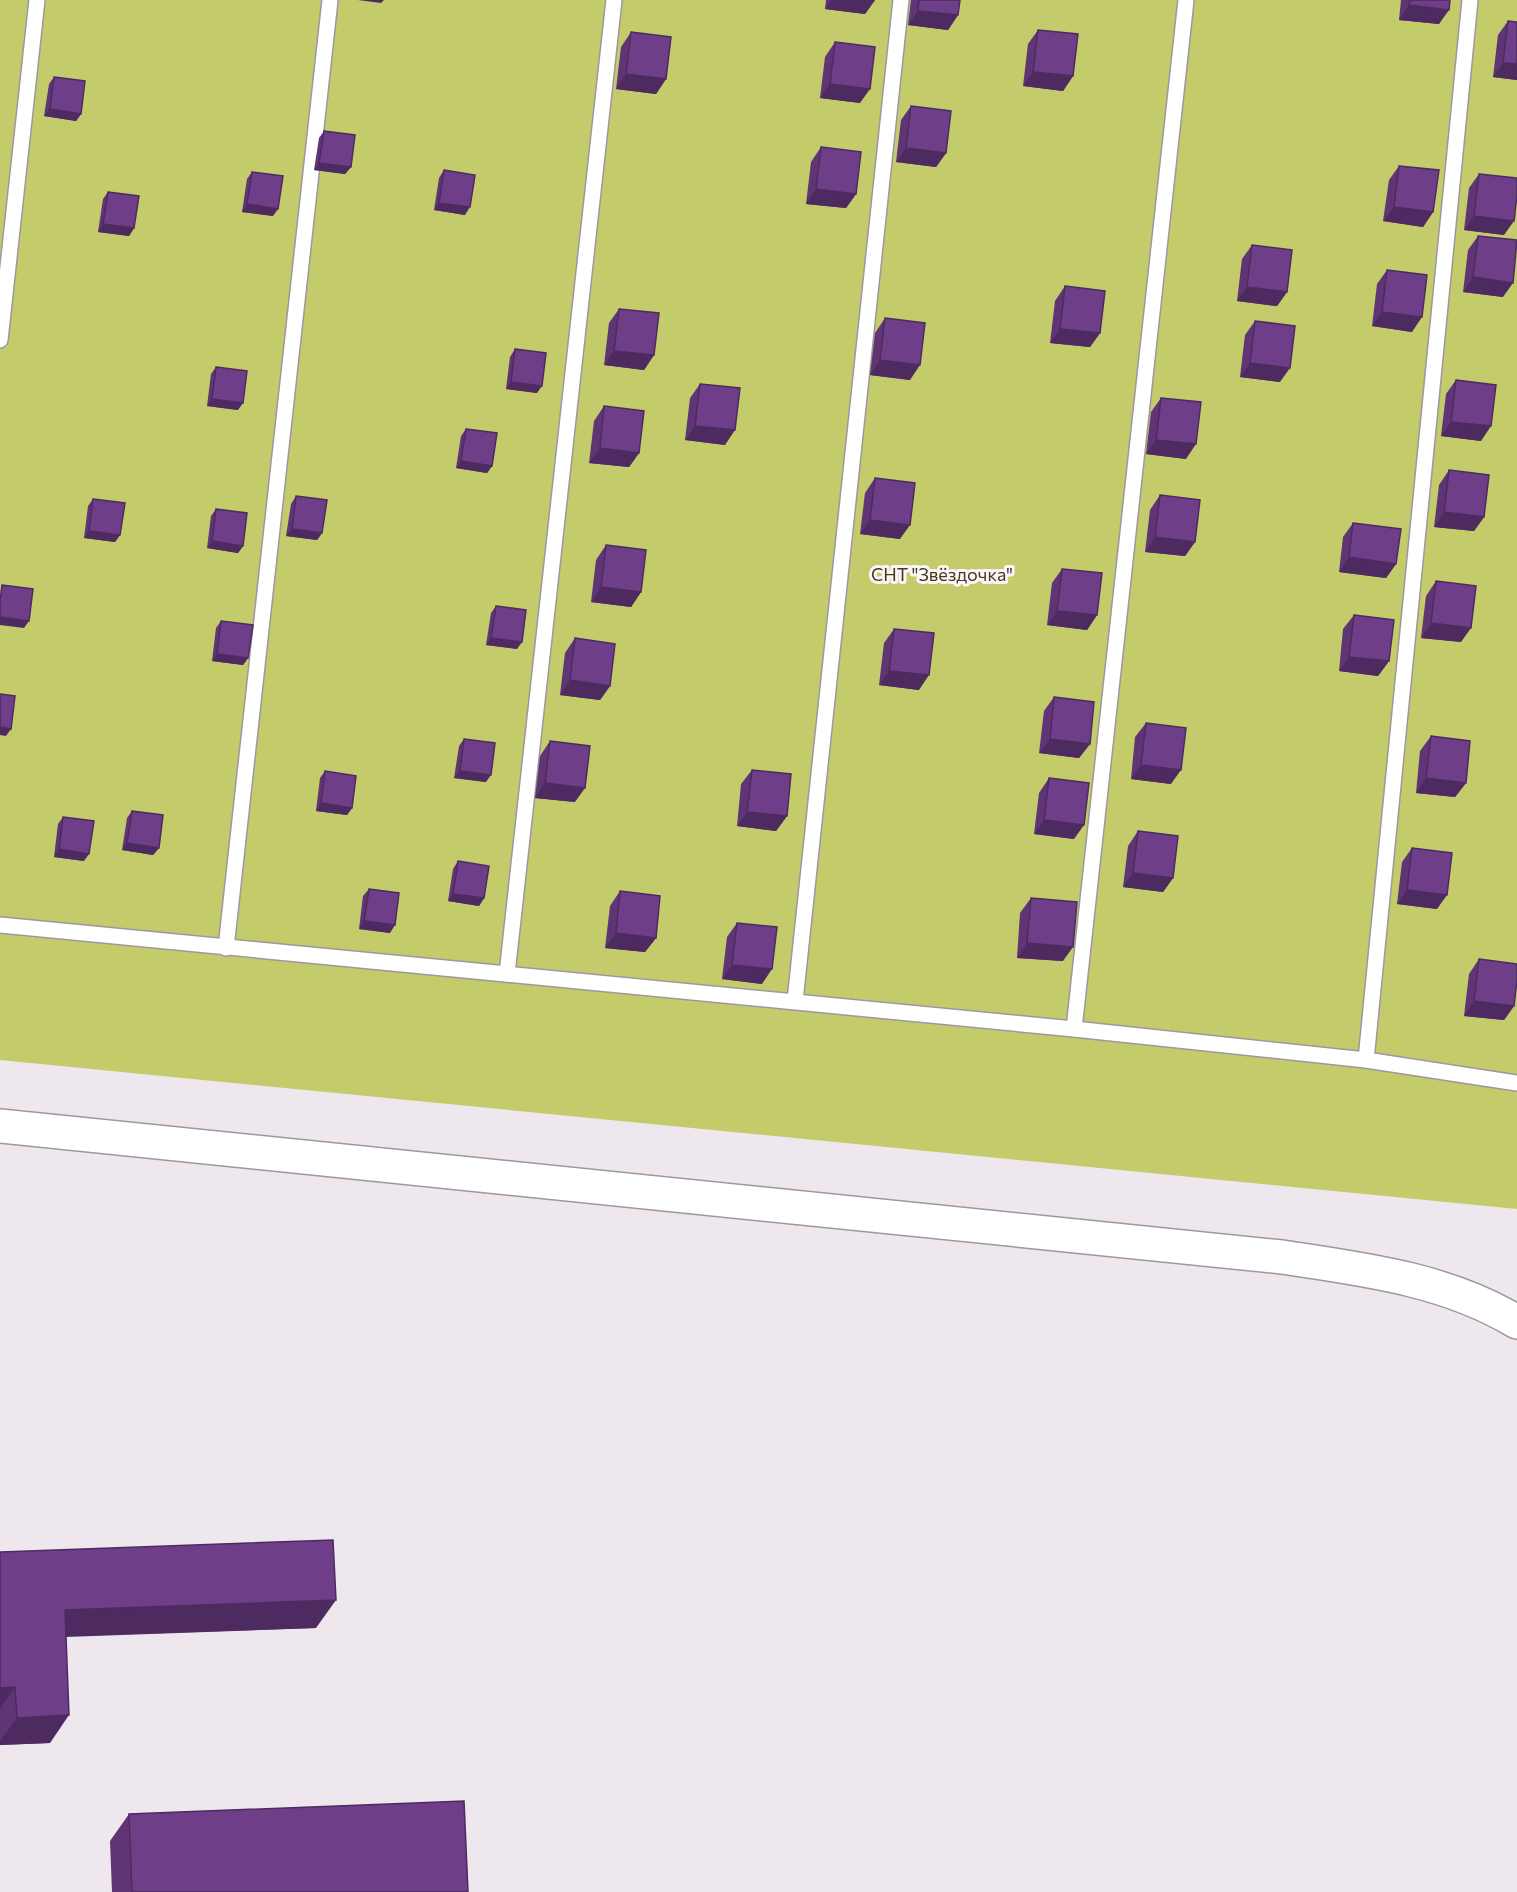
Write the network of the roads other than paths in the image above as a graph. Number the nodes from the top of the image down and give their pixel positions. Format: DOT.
graph roads {
  1 [pos="37,0"];
  2 [pos="330,0"];
  3 [pos="614,0"];
  4 [pos="901,0"];
  5 [pos="1186,0"];
  6 [pos="1470,0"];
  7 [pos="0,340"];
  8 [pos="0,925"];
  9 [pos="226,948"];
  10 [pos="507,974"];
  11 [pos="795,1001"];
  12 [pos="1074,1029"];
  13 [pos="1366,1060"];
  14 [pos="1517,1083"];
  15 [pos="0,1126"];
  16 [pos="1517,1322"];
  1 -- 7 [label="lane"];
  2 -- 9 [label="lane"];
  3 -- 10 [label="lane"];
  4 -- 11 [label="lane"];
  5 -- 12 [label="lane"];
  6 -- 13 [label="lane"];
  8 -- 9 [label="lane"];
  9 -- 10 [label="lane"];
  10 -- 11 [label="lane"];
  11 -- 12 [label="lane"];
  12 -- 13 [label="lane"];
  13 -- 14 [label="lane"];
  15 -- 16 [label="street"];
}
